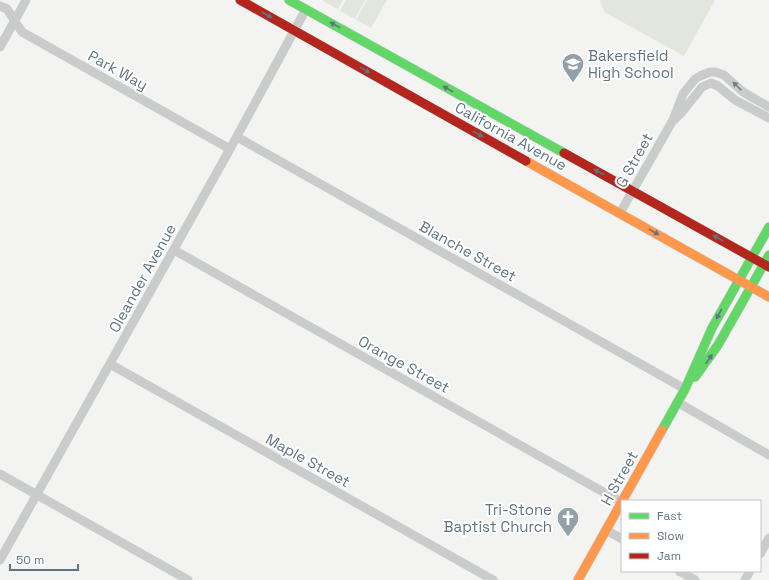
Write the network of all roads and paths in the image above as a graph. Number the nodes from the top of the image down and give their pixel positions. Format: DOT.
graph roads {
  1 [pos="26,0"];
  2 [pos="240,0"];
  3 [pos="289,0"];
  4 [pos="0,6"];
  5 [pos="306,9"];
  6 [pos="14,21"];
  7 [pos="294,31"];
  8 [pos="0,47"];
  9 [pos="769,107"];
  10 [pos="769,118"];
  11 [pos="673,120"];
  12 [pos="237,137"];
  13 [pos="230,149"];
  14 [pos="633,191"];
  15 [pos="620,213"];
  16 [pos="769,227"];
  17 [pos="174,250"];
  18 [pos="769,255"];
  19 [pos="752,257"];
  20 [pos="766,266"];
  21 [pos="738,280"];
  22 [pos="751,287"];
  23 [pos="769,297"];
  24 [pos="110,364"];
  25 [pos="685,389"];
  26 [pos="677,402"];
  27 [pos="769,455"];
  28 [pos="0,474"];
  29 [pos="36,495"];
  30 [pos="622,500"];
  31 [pos="621,502"];
  32 [pos="606,530"];
  33 [pos="621,538"];
  34 [pos="769,538"];
  35 [pos="761,552"];
  36 [pos="0,560"];
  37 [pos="681,572"];
  38 [pos="188,580"];
  39 [pos="493,580"];
  40 [pos="578,580"];
  41 [pos="695,580"];
  1 -- 6 [label="street"];
  2 -- 7 [label="main road, California Avenue, one-way"];
  3 -- 5 [label="main road, California Avenue"];
  4 -- 6 [label="street, Park Way"];
  5 -- 7 [label="street, Oleander Avenue"];
  14 -- 5 [label="main road, California Avenue, one-way"];
  6 -- 8 [label="street"];
  6 -- 13 [label="street, Park Way"];
  7 -- 12 [label="street, Oleander Avenue"];
  7 -- 15 [label="main road, California Avenue, one-way"];
  9 -- 11 [label="street, G Street, one-way"];
  10 -- 11 [label="street, G Street"];
  11 -- 14 [label="street, G Street"];
  12 -- 13 [label="street, Oleander Avenue"];
  12 -- 25 [label="street, Blanche Street"];
  13 -- 17 [label="street, Oleander Avenue"];
  14 -- 15 [label="street, G Street"];
  19 -- 14 [label="main road, California Avenue, one-way"];
  15 -- 21 [label="main road, California Avenue, one-way"];
  16 -- 19 [label="main road, H Street"];
  17 -- 24 [label="street, Oleander Avenue"];
  17 -- 31 [label="street, Orange Street"];
  18 -- 20 [label="main road, H Street"];
  19 -- 20 [label="main road, California Avenue"];
  19 -- 21 [label="main road, H Street"];
  20 -- 22 [label="main road, H Street"];
  21 -- 22 [label="main road, California Avenue"];
  21 -- 25 [label="main road, H Street, one-way"];
  22 -- 23 [label="main road, California Avenue"];
  25 -- 22 [label="main road, H Street, one-way"];
  24 -- 29 [label="street, Oleander Avenue"];
  24 -- 39 [label="street, Maple Street"];
  25 -- 26 [label="main road, H Street"];
  26 -- 27 [label="street"];
  26 -- 30 [label="main road, H Street"];
  28 -- 29 [label="street"];
  29 -- 36 [label="street, Oleander Avenue"];
  29 -- 38 [label="street"];
  31 -- 32 [label="main road, H Street"];
  32 -- 33 [label="street"];
  32 -- 40 [label="main road, H Street"];
  34 -- 35 [label="street"];
  37 -- 41 [label="street"];
}
